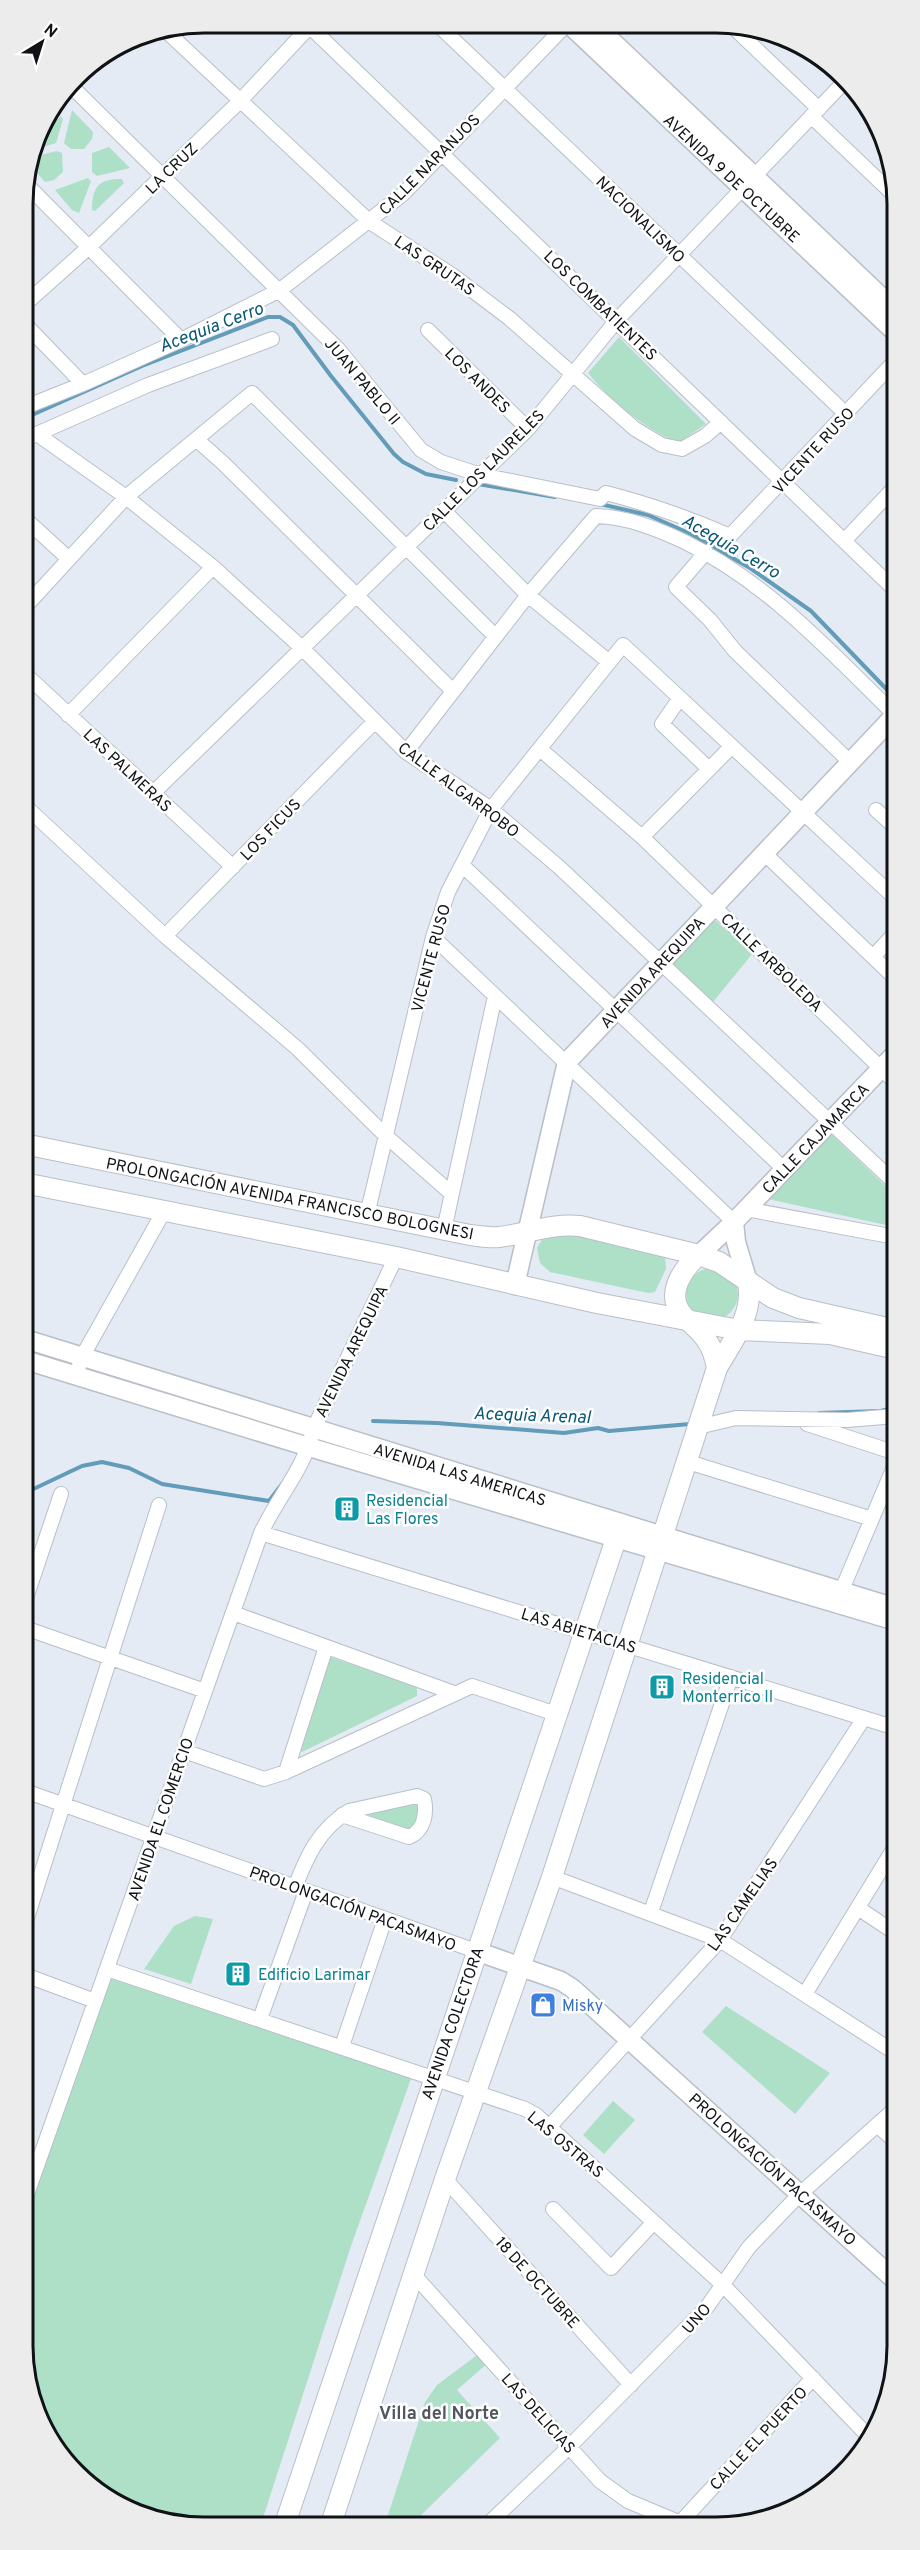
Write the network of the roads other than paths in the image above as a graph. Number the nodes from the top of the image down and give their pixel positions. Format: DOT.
graph roads {
  1 [pos="301,33"];
  2 [pos="318,33"];
  3 [pos="446,33"];
  4 [pos="560,33"];
  5 [pos="577,33"];
  6 [pos="603,33"];
  7 [pos="741,35"];
  8 [pos="171,36"];
  9 [pos="744,37"];
  10 [pos="840,86"];
  11 [pos="504,89"];
  12 [pos="76,91"];
  13 [pos="240,101"];
  14 [pos="815,112"];
  15 [pos="442,153"];
  16 [pos="162,176"];
  17 [pos="749,182"];
  18 [pos="886,187"];
  19 [pos="33,191"];
  20 [pos="370,222"];
  21 [pos="89,247"];
  22 [pos="678,255"];
  23 [pos="280,290"];
  24 [pos="33,297"];
  25 [pos="887,303"];
  26 [pos="617,320"];
  27 [pos="887,324"];
  28 [pos="428,330"];
  29 [pos="33,332"];
  30 [pos="272,339"];
  31 [pos="181,340"];
  32 [pos="887,370"];
  33 [pos="573,374"];
  34 [pos="83,384"];
  35 [pos="33,404"];
  36 [pos="846,414"];
  37 [pos="721,422"];
  38 [pos="528,429"];
  39 [pos="37,434"];
  40 [pos="33,436"];
  41 [pos="196,439"];
  42 [pos="475,481"];
  43 [pos="783,482"];
  44 [pos="887,495"];
  45 [pos="126,497"];
  46 [pos="444,511"];
  47 [pos="33,526"];
  48 [pos="730,536"];
  49 [pos="844,541"];
  50 [pos="407,547"];
  51 [pos="706,552"];
  52 [pos="69,559"];
  53 [pos="213,567"];
  54 [pos="887,582"];
  55 [pos="528,595"];
  56 [pos="357,596"];
  57 [pos="33,598"];
  58 [pos="495,636"];
  59 [pos="302,648"];
  60 [pos="609,662"];
  61 [pos="33,682"];
  62 [pos="453,691"];
  63 [pos="680,698"];
  64 [pos="887,707"];
  65 [pos="68,715"];
  66 [pos="374,722"];
  67 [pos="887,723"];
  68 [pos="732,746"];
  69 [pos="540,749"];
  70 [pos="406,752"];
  71 [pos="850,762"];
  72 [pos="709,769"];
  73 [pos="153,792"];
  74 [pos="491,809"];
  75 [pos="876,810"];
  76 [pos="803,812"];
  77 [pos="33,813"];
  78 [pos="887,820"];
  79 [pos="642,837"];
  80 [pos="764,853"];
  81 [pos="462,865"];
  82 [pos="233,867"];
  83 [pos="887,891"];
  84 [pos="715,906"];
  85 [pos="165,936"];
  86 [pos="433,937"];
  87 [pos="887,942"];
  88 [pos="873,957"];
  89 [pos="661,962"];
  90 [pos="887,970"];
  91 [pos="495,996"];
  92 [pos="615,1012"];
  93 [pos="567,1062"];
  94 [pos="887,1062"];
  95 [pos="881,1068"];
  96 [pos="887,1074"];
  97 [pos="831,1121"];
  98 [pos="386,1136"];
  99 [pos="33,1146"];
  100 [pos="784,1169"];
  101 [pos="887,1175"];
  102 [pos="33,1185"];
  103 [pos="452,1194"];
  104 [pos="164,1211"];
  105 [pos="367,1215"];
  106 [pos="740,1216"];
  107 [pos="444,1230"];
  108 [pos="526,1231"];
  109 [pos="887,1237"];
  110 [pos="699,1255"];
  111 [pos="396,1257"];
  112 [pos="748,1282"];
  113 [pos="515,1285"];
  114 [pos="687,1320"];
  115 [pos="887,1328"];
  116 [pos="739,1330"];
  117 [pos="33,1342"];
  118 [pos="887,1348"];
  119 [pos="82,1357"];
  120 [pos="33,1362"];
  121 [pos="717,1368"];
  122 [pos="76,1375"];
  123 [pos="887,1417"];
  124 [pos="792,1419"];
  125 [pos="698,1427"];
  126 [pos="311,1438"];
  127 [pos="887,1450"];
  128 [pos="685,1461"];
  129 [pos="887,1483"];
  130 [pos="61,1494"];
  131 [pos="159,1505"];
  132 [pos="872,1519"];
  133 [pos="619,1531"];
  134 [pos="261,1533"];
  135 [pos="659,1543"];
  136 [pos="33,1558"];
  137 [pos="838,1597"];
  138 [pos="887,1606"];
  139 [pos="233,1613"];
  140 [pos="887,1618"];
  141 [pos="33,1631"];
  142 [pos="585,1632"];
  143 [pos="627,1645"];
  144 [pos="326,1647"];
  145 [pos="110,1657"];
  146 [pos="731,1677"];
  147 [pos="205,1691"];
  148 [pos="454,1693"];
  149 [pos="556,1714"];
  150 [pos="864,1718"];
  151 [pos="887,1725"];
  152 [pos="184,1751"];
  153 [pos="286,1772"];
  154 [pos="33,1794"];
  155 [pos="63,1804"];
  156 [pos="342,1815"];
  157 [pos="154,1837"];
  158 [pos="887,1860"];
  159 [pos="552,1877"];
  160 [pos="300,1889"];
  161 [pos="33,1899"];
  162 [pos="858,1908"];
  163 [pos="651,1912"];
  164 [pos="385,1919"];
  165 [pos="887,1927"];
  166 [pos="720,1940"];
  167 [pos="476,1951"];
  168 [pos="521,1967"];
  169 [pos="107,1969"];
  170 [pos="33,1978"];
  171 [pos="805,1994"];
  172 [pos="95,2001"];
  173 [pos="260,2019"];
  174 [pos="630,2039"];
  175 [pos="342,2046"];
  176 [pos="887,2047"];
  177 [pos="434,2077"];
  178 [pos="475,2092"];
  179 [pos="887,2116"];
  180 [pos="878,2125"];
  181 [pos="550,2126"];
  182 [pos="887,2134"];
  183 [pos="33,2178"];
  184 [pos="445,2179"];
  185 [pos="800,2194"];
  186 [pos="553,2209"];
  187 [pos="654,2222"];
  188 [pos="887,2273"];
  189 [pos="414,2275"];
  190 [pos="723,2285"];
  191 [pos="813,2378"];
  192 [pos="631,2385"];
  193 [pos="864,2431"];
  194 [pos="570,2446"];
  195 [pos="287,2517"];
  196 [pos="333,2517"];
  197 [pos="495,2517"];
  198 [pos="667,2517"];
  199 [pos="686,2517"];
  1 -- 13 [label="street, LA CRUZ"];
  2 -- 15 [label="street, LOS COMBATIENTES"];
  3 -- 11 [label="street, NACIONALISMO"];
  4 -- 11 [label="street, CALLE NARANJOS"];
  5 -- 17 [label="street, AVENIDA 9 DE OCTUBRE"];
  6 -- 17 [label="street, AVENIDA 9 DE OCTUBRE"];
  7 -- 9 [label="street"];
  8 -- 13 [label="street, LAS GRUTAS"];
  9 -- 14 [label="street"];
  10 -- 14 [label="street, CALLE LOS LAURELES"];
  11 -- 15 [label="street, CALLE NARANJOS"];
  11 -- 22 [label="street, NACIONALISMO"];
  12 -- 16 [label="street, JUAN PABLO II"];
  13 -- 16 [label="street, LA CRUZ"];
  13 -- 20 [label="street, LAS GRUTAS"];
  14 -- 17 [label="street, CALLE LOS LAURELES"];
  14 -- 18 [label="street"];
  15 -- 20 [label="street, CALLE NARANJOS"];
  15 -- 26 [label="street, LOS COMBATIENTES"];
  16 -- 21 [label="street, LA CRUZ"];
  16 -- 23 [label="street, JUAN PABLO II"];
  17 -- 22 [label="street, CALLE LOS LAURELES"];
  17 -- 25 [label="street, AVENIDA 9 DE OCTUBRE"];
  17 -- 27 [label="street, AVENIDA 9 DE OCTUBRE"];
  19 -- 21 [label="street"];
  20 -- 23 [label="street, CALLE NARANJOS"];
  20 -- 33 [label="street, LAS GRUTAS"];
  21 -- 24 [label="street, LA CRUZ"];
  21 -- 31 [label="street"];
  22 -- 26 [label="street, CALLE LOS LAURELES"];
  22 -- 36 [label="street, NACIONALISMO"];
  23 -- 31 [label="street, CALLE NARANJOS"];
  23 -- 42 [label="street, JUAN PABLO II"];
  26 -- 33 [label="street, CALLE LOS LAURELES"];
  26 -- 37 [label="street, LOS COMBATIENTES"];
  28 -- 38 [label="street, LOS ANDES"];
  29 -- 34 [label="street"];
  30 -- 39 [label="street"];
  31 -- 34 [label="street, CALLE NARANJOS"];
  32 -- 36 [label="street, VICENTE RUSO"];
  33 -- 37 [label="street, LAS GRUTAS"];
  33 -- 38 [label="street, CALLE LOS LAURELES"];
  34 -- 35 [label="street, CALLE NARANJOS"];
  36 -- 43 [label="street, VICENTE RUSO"];
  37 -- 43 [label="street, LOS COMBATIENTES"];
  38 -- 42 [label="street, CALLE LOS LAURELES"];
  39 -- 40 [label="street"];
  39 -- 45 [label="street, CALLE ALGARROBO"];
  41 -- 45 [label="street"];
  41 -- 50 [label="street"];
  41 -- 56 [label="street"];
  42 -- 46 [label="street, CALLE LOS LAURELES"];
  42 -- 48 [label="street, JUAN PABLO II"];
  43 -- 48 [label="street, VICENTE RUSO"];
  43 -- 49 [label="street, LOS COMBATIENTES"];
  44 -- 49 [label="street"];
  45 -- 52 [label="street"];
  45 -- 53 [label="street, CALLE ALGARROBO"];
  46 -- 50 [label="street, CALLE LOS LAURELES"];
  46 -- 55 [label="street"];
  47 -- 52 [label="street"];
  49 -- 54 [label="street, LOS COMBATIENTES"];
  50 -- 56 [label="street, CALLE LOS LAURELES"];
  50 -- 58 [label="street"];
  51 -- 55 [label="street"];
  51 -- 64 [label="street"];
  51 -- 71 [label="street"];
  52 -- 57 [label="street"];
  53 -- 59 [label="street, CALLE ALGARROBO"];
  53 -- 65 [label="street"];
  55 -- 58 [label="street"];
  55 -- 60 [label="street"];
  56 -- 59 [label="street, CALLE LOS LAURELES"];
  56 -- 62 [label="street"];
  58 -- 62 [label="street"];
  59 -- 66 [label="street, CALLE ALGARROBO"];
  59 -- 73 [label="street, CALLE LOS LAURELES"];
  60 -- 63 [label="street, VICENTE RUSO"];
  60 -- 69 [label="street, VICENTE RUSO"];
  61 -- 65 [label="street, LAS PALMERAS"];
  62 -- 70 [label="street"];
  63 -- 68 [label="street"];
  63 -- 72 [label="street"];
  65 -- 73 [label="street, LAS PALMERAS"];
  66 -- 70 [label="street, CALLE ALGARROBO"];
  66 -- 82 [label="street, LOS FICUS"];
  67 -- 71 [label="street, AVENIDA AREQUIPA"];
  68 -- 72 [label="street"];
  68 -- 76 [label="street"];
  69 -- 74 [label="street, VICENTE RUSO"];
  69 -- 79 [label="street, CALLE ARBOLEDA"];
  70 -- 74 [label="street, CALLE ALGARROBO"];
  71 -- 76 [label="street, AVENIDA AREQUIPA"];
  72 -- 79 [label="street"];
  73 -- 82 [label="street, LAS PALMERAS"];
  74 -- 81 [label="street, VICENTE RUSO"];
  74 -- 89 [label="street, CALLE ALGARROBO"];
  75 -- 78 [label="street"];
  76 -- 80 [label="street, AVENIDA AREQUIPA"];
  76 -- 83 [label="street"];
  77 -- 85 [label="street"];
  79 -- 84 [label="street, CALLE ARBOLEDA"];
  80 -- 84 [label="street, AVENIDA AREQUIPA"];
  80 -- 88 [label="street"];
  81 -- 86 [label="street, VICENTE RUSO"];
  81 -- 92 [label="street"];
  82 -- 85 [label="street, LOS FICUS"];
  84 -- 89 [label="street, AVENIDA AREQUIPA"];
  84 -- 95 [label="street, CALLE ARBOLEDA"];
  85 -- 98 [label="street"];
  86 -- 91 [label="street"];
  86 -- 98 [label="street, VICENTE RUSO"];
  87 -- 88 [label="street"];
  88 -- 90 [label="street"];
  89 -- 92 [label="street, AVENIDA AREQUIPA"];
  89 -- 97 [label="street, CALLE ALGARROBO"];
  91 -- 93 [label="street"];
  91 -- 103 [label="street"];
  92 -- 93 [label="street, AVENIDA AREQUIPA"];
  92 -- 100 [label="street"];
  93 -- 106 [label="street"];
  93 -- 108 [label="street"];
  94 -- 95 [label="street, CALLE CAJAMARCA"];
  95 -- 96 [label="street, CALLE ARBOLEDA"];
  95 -- 97 [label="street, CALLE CAJAMARCA"];
  97 -- 100 [label="street, CALLE CAJAMARCA"];
  97 -- 101 [label="street, CALLE ALGARROBO"];
  98 -- 103 [label="street"];
  98 -- 105 [label="street, VICENTE RUSO"];
  99 -- 105 [label="main road, PROLONGACIÓN AVENIDA FRANCISCO BOLOGNESI"];
  100 -- 106 [label="street, CALLE CAJAMARCA"];
  102 -- 104 [label="main road"];
  103 -- 107 [label="street"];
  104 -- 111 [label="main road"];
  104 -- 119 [label="street"];
  105 -- 107 [label="main road, PROLONGACIÓN AVENIDA FRANCISCO BOLOGNESI"];
  106 -- 109 [label="street"];
  106 -- 110 [label="street, CALLE CAJAMARCA"];
  106 -- 112 [label="street"];
  107 -- 108 [label="main road, PROLONGACIÓN AVENIDA FRANCISCO BOLOGNESI"];
  108 -- 110 [label="main road, PROLONGACIÓN AVENIDA FRANCISCO BOLOGNESI"];
  108 -- 113 [label="street"];
  110 -- 112 [label="main road, PROLONGACIÓN AVENIDA FRANCISCO BOLOGNESI"];
  110 -- 114 [label="main road, CALLE CAJAMARCA"];
  111 -- 113 [label="main road"];
  111 -- 126 [label="street, AVENIDA AREQUIPA"];
  112 -- 115 [label="main road, PROLONGACIÓN AVENIDA FRANCISCO BOLOGNESI"];
  112 -- 116 [label="main road"];
  113 -- 114 [label="main road"];
  114 -- 116 [label="main road"];
  114 -- 121 [label="main road"];
  116 -- 118 [label="main road"];
  116 -- 121 [label="main road"];
  117 -- 119 [label="street, AVENIDA LAS AMERICAS"];
  119 -- 122 [label="street"];
  119 -- 126 [label="street, AVENIDA LAS AMERICAS"];
  120 -- 122 [label="street, AVENIDA LAS AMERICAS"];
  121 -- 125 [label="main road"];
  122 -- 126 [label="street, AVENIDA LAS AMERICAS"];
  123 -- 124 [label="street"];
  124 -- 125 [label="street"];
  124 -- 127 [label="street"];
  125 -- 128 [label="main road"];
  126 -- 133 [label="street, AVENIDA LAS AMERICAS"];
  126 -- 134 [label="street, AVENIDA EL COMERCIO"];
  128 -- 132 [label="street"];
  128 -- 135 [label="main road"];
  129 -- 132 [label="street"];
  130 -- 136 [label="street"];
  131 -- 145 [label="street"];
  132 -- 137 [label="street"];
  133 -- 135 [label="street, AVENIDA LAS AMERICAS"];
  133 -- 142 [label="main road, AVENIDA COLECTORA"];
  134 -- 139 [label="street, AVENIDA EL COMERCIO"];
  134 -- 142 [label="street, LAS ABIETACIAS"];
  135 -- 137 [label="street, AVENIDA LAS AMERICAS"];
  135 -- 143 [label="main road"];
  137 -- 138 [label="street, AVENIDA LAS AMERICAS"];
  137 -- 140 [label="street, AVENIDA LAS AMERICAS"];
  139 -- 144 [label="street"];
  139 -- 147 [label="street, AVENIDA EL COMERCIO"];
  141 -- 145 [label="street"];
  142 -- 143 [label="street, LAS ABIETACIAS"];
  142 -- 149 [label="main road, AVENIDA COLECTORA"];
  143 -- 146 [label="street, LAS ABIETACIAS"];
  143 -- 159 [label="main road"];
  144 -- 148 [label="street"];
  144 -- 153 [label="street"];
  145 -- 147 [label="street"];
  145 -- 155 [label="street"];
  146 -- 150 [label="street, LAS ABIETACIAS"];
  146 -- 163 [label="street"];
  147 -- 152 [label="street, AVENIDA EL COMERCIO"];
  148 -- 149 [label="street"];
  148 -- 153 [label="street"];
  149 -- 167 [label="main road, AVENIDA COLECTORA"];
  150 -- 151 [label="street, LAS ABIETACIAS"];
  150 -- 166 [label="street, LAS CAMELIAS"];
  152 -- 153 [label="street"];
  152 -- 157 [label="street, AVENIDA EL COMERCIO"];
  154 -- 155 [label="street, PROLONGACIÓN PACASMAYO"];
  155 -- 157 [label="street, PROLONGACIÓN PACASMAYO"];
  155 -- 161 [label="street"];
  156 -- 156 [label="street"];
  156 -- 160 [label="street"];
  157 -- 160 [label="street, PROLONGACIÓN PACASMAYO"];
  157 -- 169 [label="street, AVENIDA EL COMERCIO"];
  158 -- 162 [label="street"];
  159 -- 163 [label="street"];
  159 -- 168 [label="main road"];
  160 -- 164 [label="street, PROLONGACIÓN PACASMAYO"];
  160 -- 173 [label="street"];
  162 -- 165 [label="street"];
  162 -- 171 [label="street"];
  163 -- 166 [label="street"];
  164 -- 167 [label="street, PROLONGACIÓN PACASMAYO"];
  164 -- 175 [label="street"];
  166 -- 171 [label="street"];
  166 -- 174 [label="street, LAS CAMELIAS"];
  167 -- 168 [label="street, PROLONGACIÓN PACASMAYO"];
  167 -- 177 [label="main road, AVENIDA COLECTORA"];
  168 -- 174 [label="street, PROLONGACIÓN PACASMAYO"];
  168 -- 178 [label="main road"];
  169 -- 172 [label="street, AVENIDA EL COMERCIO"];
  169 -- 173 [label="street, LAS OSTRAS"];
  170 -- 172 [label="street"];
  171 -- 176 [label="street"];
  172 -- 183 [label="street, AVENIDA EL COMERCIO"];
  173 -- 175 [label="street, LAS OSTRAS"];
  174 -- 181 [label="street, LAS CAMELIAS"];
  174 -- 185 [label="street, PROLONGACIÓN PACASMAYO"];
  175 -- 177 [label="street, LAS OSTRAS"];
  177 -- 178 [label="street, LAS OSTRAS"];
  177 -- 195 [label="main road, AVENIDA COLECTORA"];
  178 -- 181 [label="street, LAS OSTRAS"];
  178 -- 184 [label="main road"];
  179 -- 180 [label="street, UNO"];
  180 -- 182 [label="street"];
  180 -- 185 [label="street, UNO"];
  181 -- 187 [label="street, LAS OSTRAS"];
  184 -- 189 [label="main road"];
  184 -- 192 [label="street, 18 DE OCTUBRE"];
  185 -- 188 [label="street, PROLONGACIÓN PACASMAYO"];
  185 -- 190 [label="street, UNO"];
  186 -- 187 [label="street"];
  187 -- 190 [label="street, LAS OSTRAS"];
  189 -- 194 [label="street, LAS DELICIAS"];
  189 -- 196 [label="main road"];
  190 -- 191 [label="street, LAS OSTRAS"];
  190 -- 192 [label="street, UNO"];
  191 -- 193 [label="street, LAS OSTRAS"];
  191 -- 199 [label="street, CALLE EL PUERTO"];
  192 -- 194 [label="street, UNO"];
  194 -- 197 [label="street, UNO"];
  194 -- 198 [label="street, LAS DELICIAS"];
}
